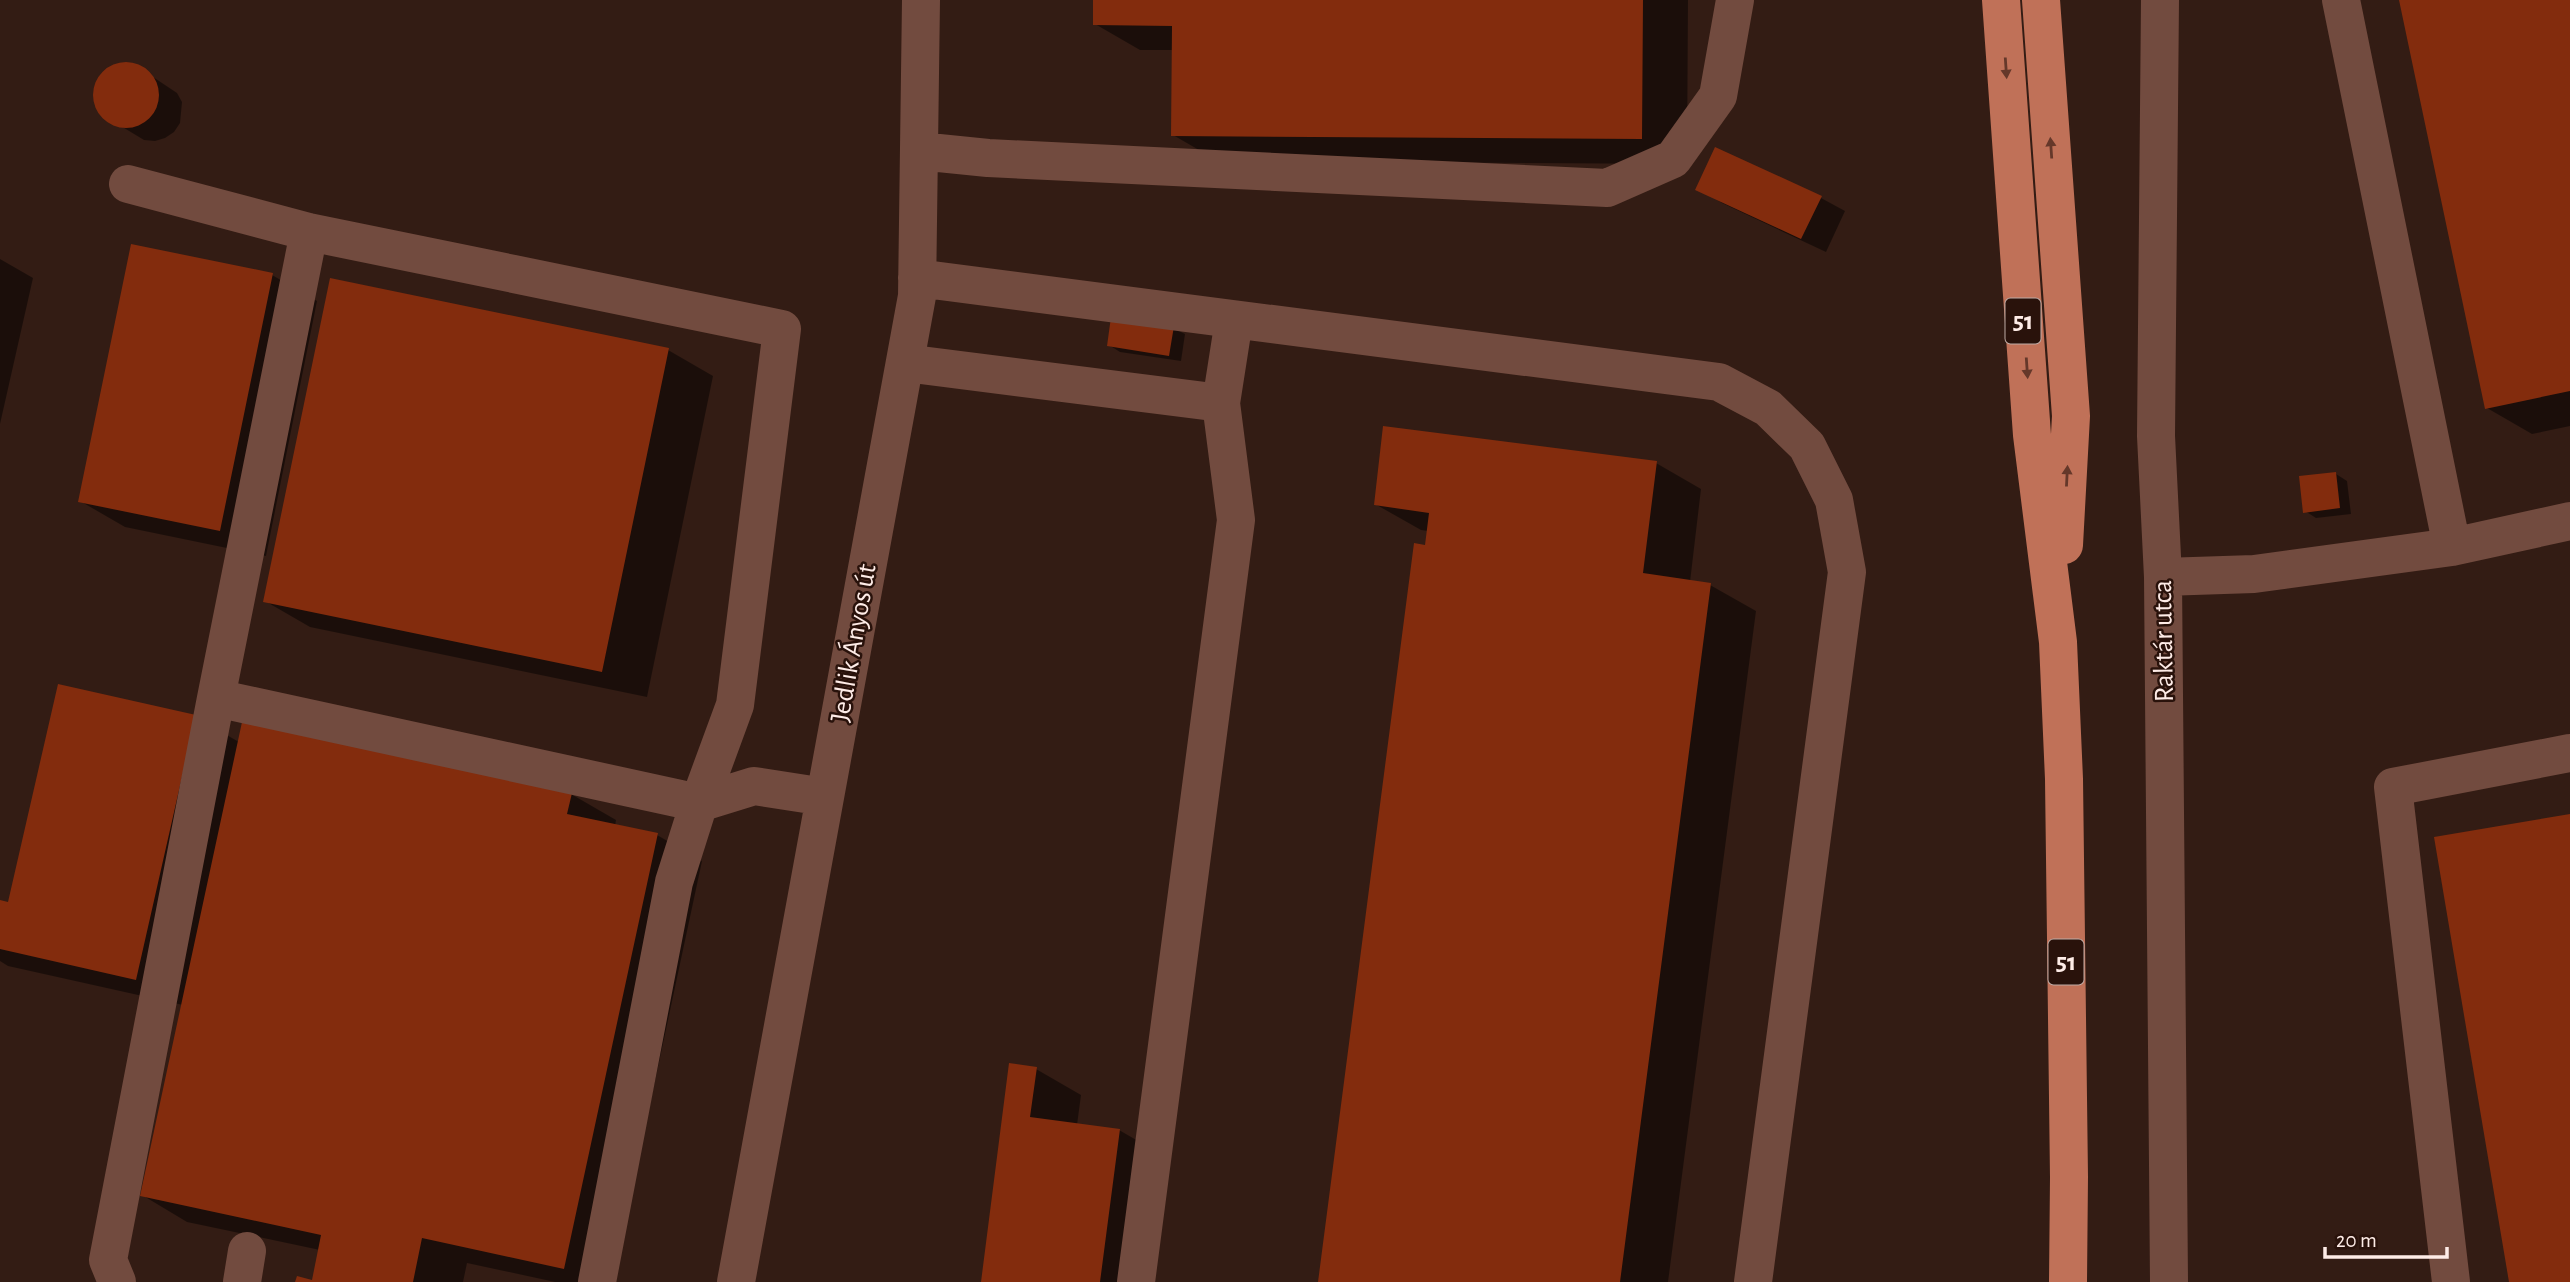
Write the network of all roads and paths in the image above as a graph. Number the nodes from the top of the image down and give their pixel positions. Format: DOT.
graph roads {
  1 [pos="921,0"];
  2 [pos="1735,0"];
  3 [pos="2001,0"];
  4 [pos="2041,0"];
  5 [pos="2160,0"];
  6 [pos="2342,0"];
  7 [pos="919,151"];
  8 [pos="128,184"];
  9 [pos="309,232"];
  10 [pos="918,278"];
  11 [pos="1234,320"];
  12 [pos="905,363"];
  13 [pos="1221,403"];
  14 [pos="2570,521"];
  15 [pos="2452,547"];
  16 [pos="2163,577"];
  17 [pos="2058,642"];
  18 [pos="216,698"];
  19 [pos="2570,753"];
  20 [pos="825,797"];
  21 [pos="699,803"];
  22 [pos="117,1282"];
  23 [pos="597,1282"];
  24 [pos="736,1282"];
  25 [pos="1136,1282"];
  26 [pos="1753,1282"];
  27 [pos="2068,1282"];
  28 [pos="2169,1282"];
  29 [pos="2451,1282"];
  1 -- 7 [label="street, Jedlik Ányos út"];
  2 -- 7 [label="street"];
  3 -- 17 [label="main road, 51, one-way"];
  17 -- 4 [label="main road, 51, one-way"];
  5 -- 16 [label="street, Raktár utca"];
  6 -- 15 [label="street"];
  7 -- 10 [label="street, Jedlik Ányos út"];
  8 -- 9 [label="street"];
  9 -- 18 [label="street"];
  9 -- 21 [label="street"];
  10 -- 11 [label="street"];
  10 -- 12 [label="street, Jedlik Ányos út"];
  11 -- 13 [label="street"];
  11 -- 26 [label="street"];
  12 -- 13 [label="street"];
  12 -- 20 [label="street, Jedlik Ányos út"];
  13 -- 25 [label="street"];
  14 -- 15 [label="street"];
  15 -- 16 [label="street"];
  16 -- 28 [label="street, Raktár utca"];
  17 -- 27 [label="main road, 51"];
  18 -- 21 [label="street"];
  18 -- 22 [label="street"];
  19 -- 29 [label="street"];
  20 -- 21 [label="street"];
  20 -- 24 [label="street, Jedlik Ányos út"];
  21 -- 23 [label="street"];
}
